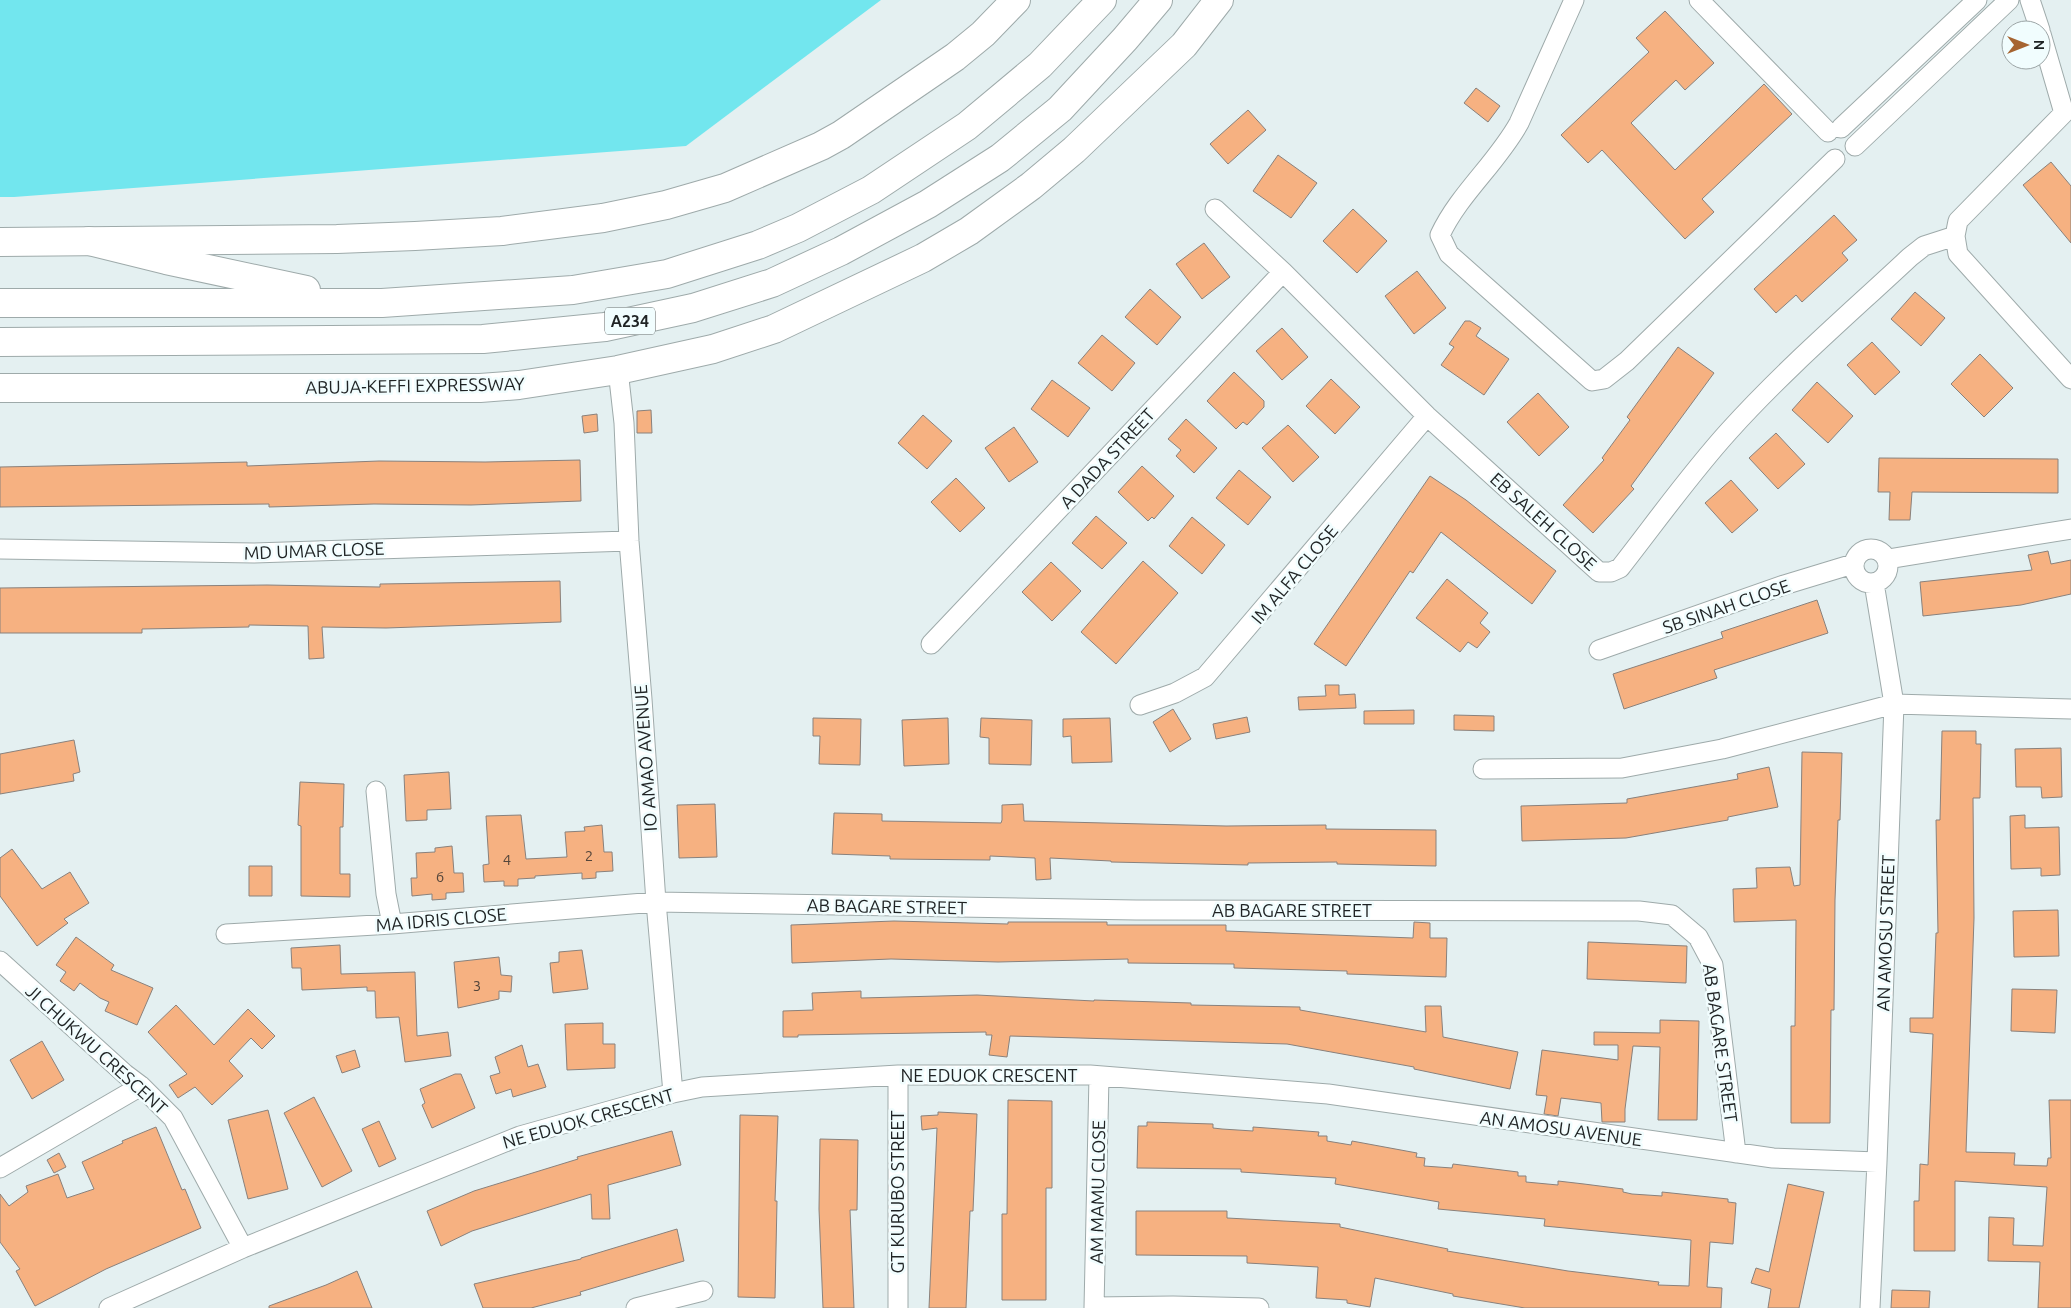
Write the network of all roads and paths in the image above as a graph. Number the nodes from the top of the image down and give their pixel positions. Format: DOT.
graph roads {
  1 [pos="1016,0"];
  2 [pos="1102,0"];
  3 [pos="1158,0"];
  4 [pos="1218,0"];
  5 [pos="1574,0"];
  6 [pos="1699,0"];
  7 [pos="1978,0"];
  8 [pos="2030,0"];
  9 [pos="2004,5"];
  10 [pos="2037,20"];
  11 [pos="2051,68"];
  12 [pos="1834,130"];
  13 [pos="1855,146"];
  14 [pos="1835,159"];
  15 [pos="1215,209"];
  16 [pos="89,241"];
  17 [pos="0,242"];
  18 [pos="1956,245"];
  19 [pos="1283,272"];
  20 [pos="0,303"];
  21 [pos="382,303"];
  22 [pos="0,342"];
  23 [pos="618,370"];
  24 [pos="2071,379"];
  25 [pos="0,388"];
  26 [pos="1427,416"];
  27 [pos="2071,529"];
  28 [pos="629,541"];
  29 [pos="0,549"];
  30 [pos="1888,559"];
  31 [pos="1854,564"];
  32 [pos="1874,583"];
  33 [pos="931,644"];
  34 [pos="1598,650"];
  35 [pos="1894,704"];
  36 [pos="1140,705"];
  37 [pos="2071,709"];
  38 [pos="1483,770"];
  39 [pos="376,791"];
  40 [pos="656,902"];
  41 [pos="392,924"];
  42 [pos="226,934"];
  43 [pos="0,961"];
  44 [pos="898,1075"];
  45 [pos="1099,1076"];
  46 [pos="140,1086"];
  47 [pos="673,1093"];
  48 [pos="1736,1153"];
  49 [pos="1877,1162"];
  50 [pos="0,1168"];
  51 [pos="242,1248"];
  52 [pos="703,1291"];
  53 [pos="1094,1307"];
  54 [pos="109,1308"];
  55 [pos="636,1308"];
  56 [pos="898,1308"];
  57 [pos="1259,1308"];
  58 [pos="1870,1308"];
  1 -- 16 [label="highway"];
  2 -- 21 [label="highway, A234"];
  3 -- 22 [label="highway, A234"];
  4 -- 23 [label="highway, ABUJA-KEFFI EXPRESSWAY"];
  5 -- 14 [label="street"];
  6 -- 12 [label="street"];
  7 -- 12 [label="street"];
  8 -- 10 [label="street"];
  9 -- 13 [label="street"];
  11 -- 18 [label="street"];
  12 -- 13 [label="street"];
  12 -- 14 [label="street"];
  13 -- 14 [label="street"];
  15 -- 19 [label="street, EB SALEH CLOSE"];
  16 -- 17 [label="highway"];
  16 -- 21 [label="highway"];
  18 -- 24 [label="street"];
  18 -- 26 [label="street, EB SALEH CLOSE"];
  19 -- 26 [label="street, EB SALEH CLOSE"];
  19 -- 33 [label="street, A DADA STREET"];
  20 -- 21 [label="highway, A234"];
  23 -- 25 [label="highway, ABUJA-KEFFI EXPRESSWAY"];
  23 -- 28 [label="street, IO AMAO AVENUE"];
  26 -- 36 [label="street, IM ALFA CLOSE"];
  27 -- 30 [label="street"];
  28 -- 29 [label="street, MD UMAR CLOSE"];
  28 -- 40 [label="street, IO AMAO AVENUE"];
  30 -- 31 [label="street"];
  30 -- 32 [label="street"];
  31 -- 32 [label="street"];
  31 -- 34 [label="street, SB SINAH CLOSE"];
  32 -- 35 [label="street, AN AMOSU STREET"];
  35 -- 37 [label="street"];
  35 -- 38 [label="street"];
  35 -- 49 [label="street, AN AMOSU STREET"];
  39 -- 41 [label="street"];
  40 -- 41 [label="street, MA IDRIS CLOSE"];
  40 -- 47 [label="street, IO AMAO AVENUE"];
  40 -- 48 [label="street, AB BAGARE STREET"];
  41 -- 42 [label="street, MA IDRIS CLOSE"];
  43 -- 46 [label="street, JI CHUKWU CRESCENT"];
  44 -- 45 [label="street, NE EDUOK CRESCENT"];
  44 -- 47 [label="street, NE EDUOK CRESCENT"];
  44 -- 56 [label="street, GT KURUBO STREET"];
  45 -- 48 [label="street, AN AMOSU AVENUE"];
  45 -- 53 [label="street, AM MAMU CLOSE"];
  46 -- 50 [label="street"];
  46 -- 51 [label="street, JI CHUKWU CRESCENT"];
  47 -- 51 [label="street, NE EDUOK CRESCENT"];
  48 -- 49 [label="street, AN AMOSU AVENUE"];
  49 -- 58 [label="street"];
  51 -- 54 [label="street, NE EDUOK CRESCENT"];
  52 -- 55 [label="street"];
  53 -- 57 [label="street"];
}
